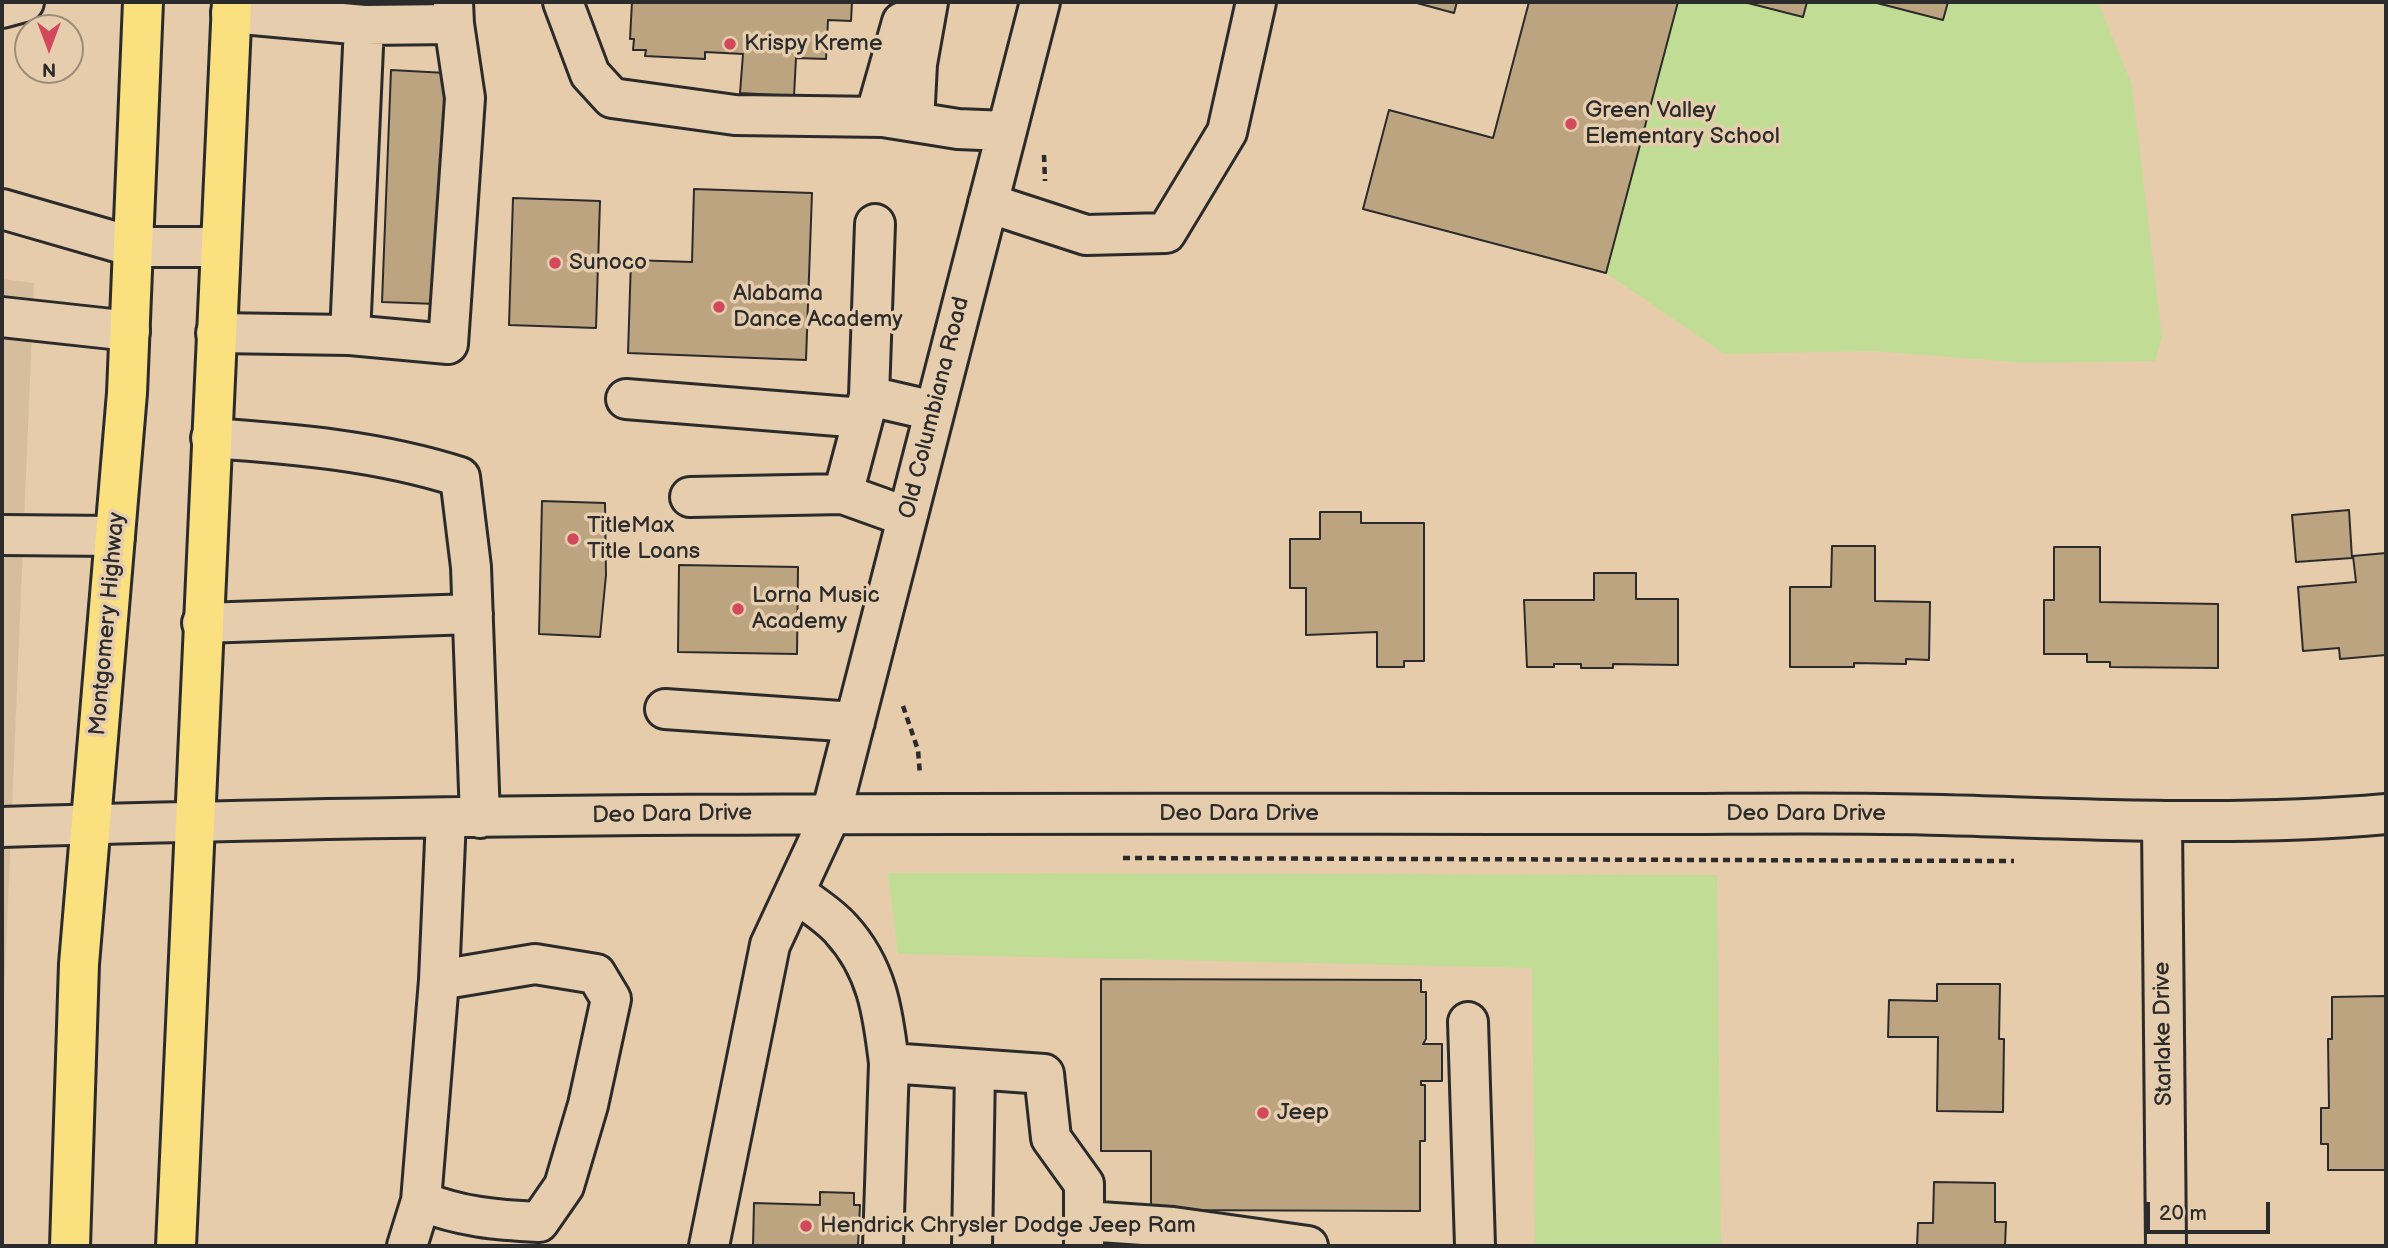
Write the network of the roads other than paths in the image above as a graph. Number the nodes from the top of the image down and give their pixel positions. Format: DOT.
graph roads {
  1 [pos="24,2"];
  2 [pos="143,2"];
  3 [pos="563,2"];
  4 [pos="907,2"];
  5 [pos="928,2"];
  6 [pos="1040,2"];
  7 [pos="1256,2"];
  8 [pos="2,8"];
  9 [pos="232,8"];
  10 [pos="453,13"];
  11 [pos="364,25"];
  12 [pos="874,117"];
  13 [pos="914,122"];
  14 [pos="1006,131"];
  15 [pos="988,204"];
  16 [pos="2,209"];
  17 [pos="874,224"];
  18 [pos="134,247"];
  19 [pos="220,247"];
  20 [pos="2,317"];
  21 [pos="130,331"];
  22 [pos="216,333"];
  23 [pos="350,335"];
  24 [pos="626,399"];
  25 [pos="866,407"];
  26 [pos="934,411"];
  27 [pos="211,438"];
  28 [pos="844,494"];
  29 [pos="690,497"];
  30 [pos="907,517"];
  31 [pos="2,535"];
  32 [pos="115,536"];
  33 [pos="473,614"];
  34 [pos="202,624"];
  35 [pos="665,709"];
  36 [pos="855,722"];
  37 [pos="831,814"];
  38 [pos="2386,814"];
  39 [pos="463,818"];
  40 [pos="193,821"];
  41 [pos="2162,822"];
  42 [pos="91,825"];
  43 [pos="2,827"];
  44 [pos="795,892"];
  45 [pos="439,980"];
  46 [pos="1468,1022"];
  47 [pos="889,1063"];
  48 [pos="975,1070"];
  49 [pos="421,1201"];
  50 [pos="1084,1234"];
  51 [pos="1173,1237"];
  52 [pos="1267,1243"];
  53 [pos="70,1246"];
  54 [pos="176,1246"];
  55 [pos="407,1246"];
  56 [pos="709,1246"];
  57 [pos="883,1246"];
  58 [pos="972,1246"];
  59 [pos="1308,1246"];
  60 [pos="1475,1246"];
  61 [pos="2166,1246"];
  1 -- 8 [label="street"];
  2 -- 18 [label="main road, Montgomery Highway"];
  3 -- 12 [label="street"];
  4 -- 12 [label="street"];
  5 -- 13 [label="street"];
  6 -- 14 [label="street, Old Columbiana Road"];
  7 -- 15 [label="street"];
  9 -- 11 [label="street"];
  9 -- 19 [label="main road"];
  10 -- 11 [label="street"];
  10 -- 23 [label="street"];
  11 -- 23 [label="street"];
  12 -- 13 [label="street"];
  13 -- 14 [label="street"];
  14 -- 15 [label="street, Old Columbiana Road"];
  15 -- 26 [label="street, Old Columbiana Road"];
  16 -- 18 [label="street"];
  17 -- 25 [label="street"];
  18 -- 19 [label="street"];
  18 -- 21 [label="main road, Montgomery Highway"];
  19 -- 22 [label="main road"];
  20 -- 21 [label="street"];
  21 -- 32 [label="main road, Montgomery Highway"];
  22 -- 23 [label="street"];
  22 -- 27 [label="main road"];
  24 -- 25 [label="street"];
  25 -- 26 [label="street"];
  25 -- 28 [label="street"];
  26 -- 30 [label="street, Old Columbiana Road"];
  27 -- 33 [label="street"];
  27 -- 34 [label="main road"];
  28 -- 29 [label="street"];
  28 -- 30 [label="street"];
  30 -- 36 [label="street, Old Columbiana Road"];
  31 -- 32 [label="street"];
  32 -- 42 [label="main road, Montgomery Highway"];
  33 -- 34 [label="street"];
  33 -- 39 [label="street"];
  34 -- 40 [label="main road"];
  35 -- 36 [label="street"];
  36 -- 37 [label="street, Old Columbiana Road"];
  37 -- 39 [label="street, Deo Dara Drive"];
  37 -- 41 [label="street, Deo Dara Drive"];
  37 -- 44 [label="street, Old Columbiana Road"];
  38 -- 41 [label="street, Deo Dara Drive"];
  39 -- 40 [label="street, Deo Dara Drive"];
  39 -- 45 [label="street"];
  40 -- 42 [label="street, Deo Dara Drive"];
  40 -- 54 [label="main road"];
  41 -- 61 [label="street, Starlake Drive"];
  42 -- 43 [label="street, Deo Dara Drive"];
  42 -- 53 [label="main road, Montgomery Highway"];
  44 -- 47 [label="street"];
  44 -- 56 [label="street, Old Columbiana Road"];
  45 -- 49 [label="street"];
  45 -- 49 [label="street"];
  46 -- 60 [label="street"];
  47 -- 48 [label="street"];
  47 -- 57 [label="street"];
  48 -- 50 [label="street"];
  48 -- 58 [label="street"];
  49 -- 55 [label="street"];
  50 -- 51 [label="street"];
  51 -- 52 [label="street"];
  52 -- 59 [label="street"];
}
